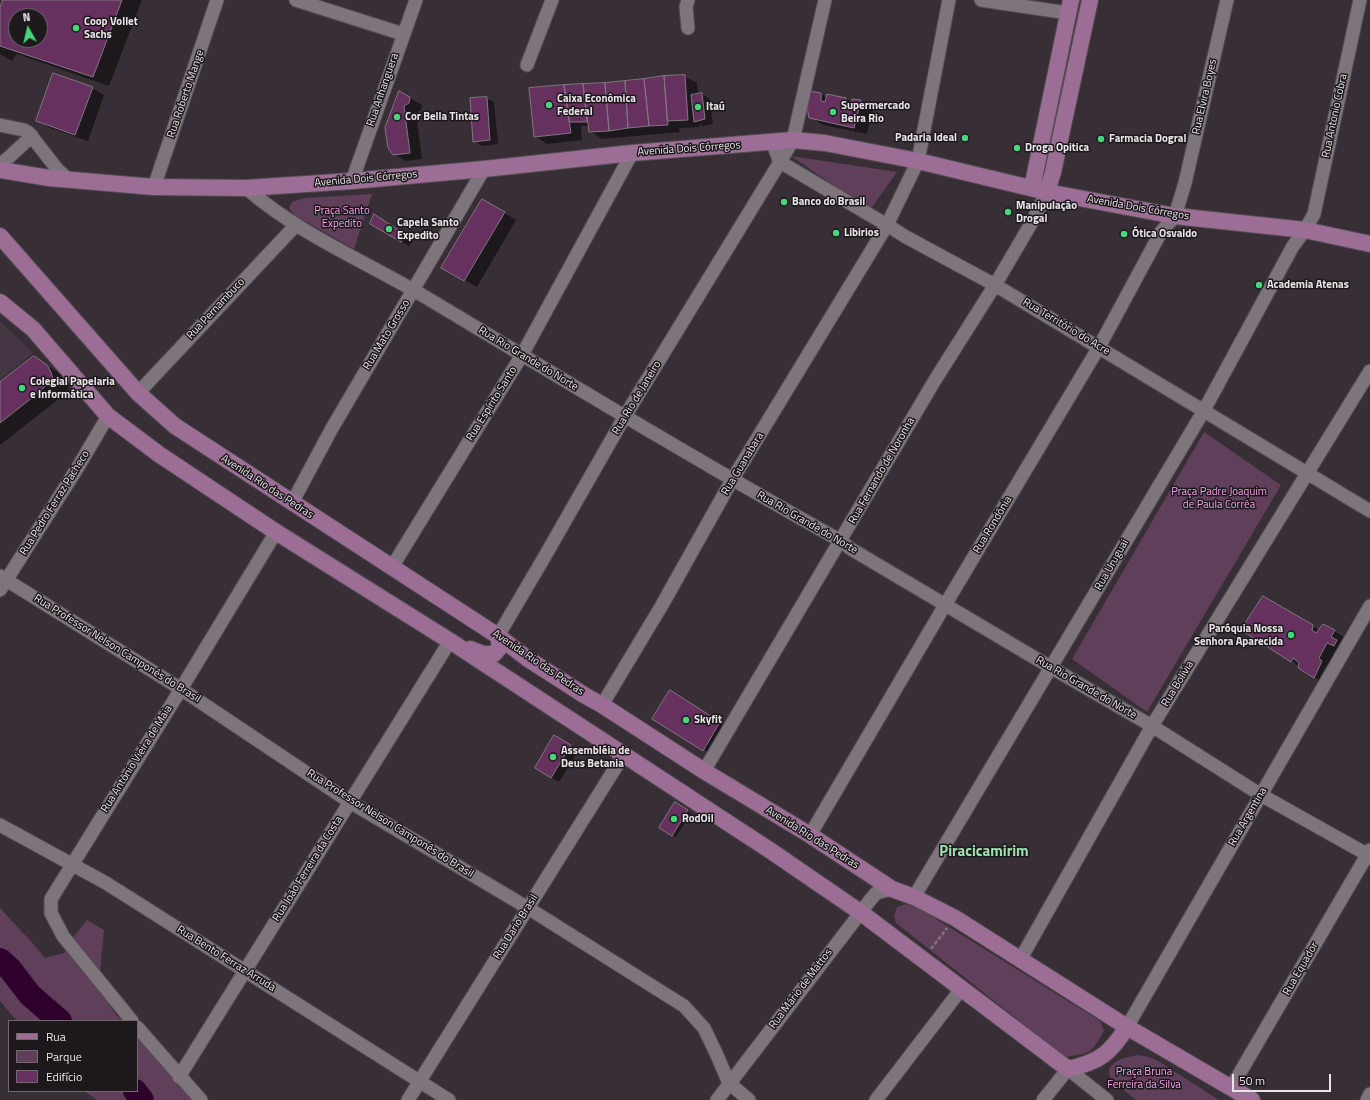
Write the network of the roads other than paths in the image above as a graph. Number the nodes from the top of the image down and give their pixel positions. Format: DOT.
graph roads {
  1 [pos="217,0"];
  2 [pos="296,0"];
  3 [pos="416,0"];
  4 [pos="552,0"];
  5 [pos="688,0"];
  6 [pos="826,0"];
  7 [pos="949,0"];
  8 [pos="981,0"];
  9 [pos="1090,0"];
  10 [pos="1227,0"];
  11 [pos="1360,0"];
  12 [pos="1069,6"];
  13 [pos="688,28"];
  14 [pos="403,34"];
  15 [pos="527,65"];
  16 [pos="0,125"];
  17 [pos="32,136"];
  18 [pos="793,140"];
  19 [pos="772,142"];
  20 [pos="632,153"];
  21 [pos="918,161"];
  22 [pos="780,162"];
  23 [pos="0,164"];
  24 [pos="484,169"];
  25 [pos="0,170"];
  26 [pos="68,179"];
  27 [pos="352,181"];
  28 [pos="154,187"];
  29 [pos="246,188"];
  30 [pos="1040,190"];
  31 [pos="1175,216"];
  32 [pos="296,225"];
  33 [pos="887,225"];
  34 [pos="1305,230"];
  35 [pos="0,236"];
  36 [pos="1370,244"];
  37 [pos="6,249"];
  38 [pos="995,285"];
  39 [pos="414,290"];
  40 [pos="0,302"];
  41 [pos="1099,347"];
  42 [pos="522,355"];
  43 [pos="1370,371"];
  44 [pos="138,393"];
  45 [pos="1203,412"];
  46 [pos="108,416"];
  47 [pos="625,416"];
  48 [pos="1306,474"];
  49 [pos="732,480"];
  50 [pos="292,503"];
  51 [pos="1370,511"];
  52 [pos="276,532"];
  53 [pos="841,541"];
  54 [pos="392,567"];
  55 [pos="2,582"];
  56 [pos="945,605"];
  57 [pos="1370,606"];
  58 [pos="498,636"];
  59 [pos="450,640"];
  60 [pos="1052,668"];
  61 [pos="181,689"];
  62 [pos="602,705"];
  63 [pos="1152,726"];
  64 [pos="624,754"];
  65 [pos="704,772"];
  66 [pos="1261,794"];
  67 [pos="350,802"];
  68 [pos="0,825"];
  69 [pos="810,836"];
  70 [pos="1369,853"];
  71 [pos="72,863"];
  72 [pos="892,889"];
  73 [pos="914,897"];
  74 [pos="528,908"];
  75 [pos="860,912"];
  76 [pos="1020,960"];
  77 [pos="245,971"];
  78 [pos="962,988"];
  79 [pos="131,1020"];
  80 [pos="1127,1027"];
  81 [pos="138,1029"];
  82 [pos="1068,1069"];
  83 [pos="179,1077"];
  84 [pos="421,1081"];
  85 [pos="729,1083"];
  86 [pos="1231,1088"];
  87 [pos="1370,1094"];
  88 [pos="201,1100"];
  89 [pos="408,1100"];
  90 [pos="449,1100"];
  91 [pos="717,1100"];
  92 [pos="749,1100"];
  93 [pos="876,1100"];
  94 [pos="1043,1100"];
  95 [pos="1108,1100"];
  96 [pos="1252,1100"];
  97 [pos="1367,1100"];
  1 -- 28 [label="street, Rua Roberto Mange"];
  2 -- 14 [label="street"];
  3 -- 14 [label="street, Rua Anhanguera"];
  4 -- 15 [label="street"];
  5 -- 13 [label="street"];
  6 -- 18 [label="street"];
  7 -- 21 [label="street, Rua Guanabara"];
  8 -- 12 [label="street"];
  9 -- 30 [label="main road"];
  10 -- 31 [label="street, Rua Elvira Boyes"];
  11 -- 34 [label="street, Rua Antonio Cobra"];
  12 -- 30 [label="main road"];
  14 -- 27 [label="street, Rua Anhanguera"];
  16 -- 17 [label="street"];
  17 -- 23 [label="street"];
  17 -- 26 [label="street"];
  18 -- 19 [label="main road, Avenida Dois Córregos"];
  18 -- 21 [label="main road, Avenida Dois Córregos"];
  18 -- 22 [label="street"];
  19 -- 20 [label="main road, Avenida Dois Córregos"];
  19 -- 22 [label="street"];
  20 -- 24 [label="main road, Avenida Dois Córregos"];
  20 -- 42 [label="street, Rua Espírito Santo"];
  21 -- 30 [label="main road, Avenida Dois Córregos"];
  21 -- 33 [label="street, Rua Guanabara"];
  22 -- 33 [label="street, Rua Território do Acre"];
  22 -- 47 [label="street, Rua Rio de Janeiro"];
  24 -- 27 [label="main road, Avenida Dois Córregos"];
  24 -- 39 [label="street, Rua Mato Grosso"];
  25 -- 26 [label="main road, Avenida Dois Córregos"];
  26 -- 28 [label="main road, Avenida Dois Córregos"];
  27 -- 29 [label="main road, Avenida Dois Córregos"];
  28 -- 29 [label="main road, Avenida Dois Córregos"];
  29 -- 32 [label="street, Rua Rio Grande do Norte"];
  30 -- 31 [label="main road, Avenida Dois Córregos"];
  30 -- 38 [label="street, Rua Fernando de Noronha"];
  31 -- 34 [label="main road, Avenida Dois Córregos"];
  31 -- 41 [label="street, Rua Rondônia"];
  32 -- 39 [label="street, Rua Rio Grande do Norte"];
  32 -- 44 [label="street, Rua Pernambuco"];
  33 -- 38 [label="street, Rua Território do Acre"];
  33 -- 49 [label="street, Rua Guanabara"];
  34 -- 36 [label="main road, Avenida Dois Córregos"];
  34 -- 45 [label="street, Rua Uruguai"];
  35 -- 37 [label="main road, Avenida Rio das Pedras"];
  37 -- 44 [label="main road, Avenida Rio das Pedras"];
  38 -- 41 [label="street, Rua Território do Acre"];
  38 -- 53 [label="street, Rua Fernando de Noronha"];
  39 -- 42 [label="street, Rua Rio Grande do Norte"];
  39 -- 50 [label="street, Rua Mato Grosso"];
  40 -- 46 [label="main road"];
  41 -- 45 [label="street, Rua Território do Acre"];
  41 -- 56 [label="street, Rua Rondônia"];
  42 -- 47 [label="street, Rua Rio Grande do Norte"];
  42 -- 54 [label="street, Rua Espírito Santo"];
  43 -- 48 [label="street, Rua Bolívia"];
  44 -- 50 [label="main road, Avenida Rio das Pedras"];
  45 -- 48 [label="street, Rua Território do Acre"];
  45 -- 60 [label="street, Rua Uruguai"];
  46 -- 52 [label="main road"];
  46 -- 55 [label="street, Rua Pedro Ferraz Pacheco"];
  47 -- 49 [label="street, Rua Rio Grande do Norte"];
  47 -- 58 [label="street, Rua Rio de Janeiro"];
  48 -- 51 [label="street, Rua Território do Acre"];
  48 -- 63 [label="street, Rua Bolívia"];
  49 -- 53 [label="street, Rua Rio Grande do Norte"];
  49 -- 62 [label="street, Rua Guanabara"];
  50 -- 54 [label="main road, Avenida Rio das Pedras"];
  52 -- 59 [label="main road"];
  52 -- 61 [label="street, Rua Antônio Vieira de Maia"];
  53 -- 56 [label="street, Rua Rio Grande do Norte"];
  53 -- 65 [label="street, Rua Fernando de Noronha"];
  54 -- 58 [label="main road, Avenida Rio das Pedras"];
  55 -- 61 [label="street, Rua Professor Nelson Camponês do Brasil"];
  56 -- 60 [label="street, Rua Rio Grande do Norte"];
  56 -- 69 [label="street, Rua Rondônia"];
  57 -- 66 [label="street, Rua Argentina"];
  58 -- 59 [label="main road"];
  58 -- 62 [label="main road, Avenida Rio das Pedras"];
  59 -- 64 [label="main road"];
  59 -- 67 [label="street, Rua João Ferreira da Costa"];
  60 -- 63 [label="street, Rua Rio Grande do Norte"];
  60 -- 73 [label="street, Rua Uruguai"];
  61 -- 67 [label="street, Rua Professor Nelson Camponês do Brasil"];
  61 -- 71 [label="street, Rua Antônio Vieira de Maia"];
  62 -- 65 [label="main road, Avenida Rio das Pedras"];
  63 -- 66 [label="street, Rua Rio Grande do Norte"];
  63 -- 76 [label="street, Rua Bolívia"];
  64 -- 74 [label="street, Rua Dario Brasil"];
  64 -- 75 [label="main road"];
  65 -- 69 [label="main road, Avenida Rio das Pedras"];
  66 -- 70 [label="street, Rua Rio Grande do Norte"];
  66 -- 80 [label="street, Rua Argentina"];
  67 -- 74 [label="street, Rua Professor Nelson Camponês do Brasil"];
  67 -- 77 [label="street, Rua João Ferreira da Costa"];
  68 -- 71 [label="street, Rua Bento Ferraz Arruda"];
  69 -- 72 [label="main road, Avenida Rio das Pedras"];
  70 -- 86 [label="street, Rua Equador"];
  71 -- 77 [label="street, Rua Bento Ferraz Arruda"];
  71 -- 79 [label="street, Rua Antônio Vieira de Maia"];
  72 -- 73 [label="main road, Avenida Rio das Pedras"];
  72 -- 75 [label="street, Rua Mário de Mattos"];
  73 -- 76 [label="main road, Avenida Rio das Pedras"];
  74 -- 84 [label="street, Rua Dario Brasil"];
  74 -- 85 [label="street, Rua Professor Nelson Camponês do Brasil"];
  75 -- 78 [label="main road"];
  75 -- 85 [label="street, Rua Mário de Mattos"];
  76 -- 80 [label="main road, Avenida Rio das Pedras"];
  77 -- 83 [label="street, Rua João Ferreira da Costa"];
  77 -- 84 [label="street, Rua Bento Ferraz Arruda"];
  78 -- 82 [label="main road"];
  78 -- 93 [label="street"];
  80 -- 82 [label="main road"];
  80 -- 86 [label="main road, Avenida Rio das Pedras"];
  81 -- 83 [label="street"];
  82 -- 94 [label="street"];
  82 -- 95 [label="street"];
  83 -- 88 [label="street"];
  84 -- 89 [label="street, Rua Dario Brasil"];
  84 -- 90 [label="street, Rua Bento Ferraz Arruda"];
  85 -- 91 [label="street, Rua Mário de Mattos"];
  85 -- 92 [label="street, Rua Professor Nelson Camponês do Brasil"];
  86 -- 96 [label="main road, Avenida Rio das Pedras"];
  87 -- 97 [label="street"];
}
